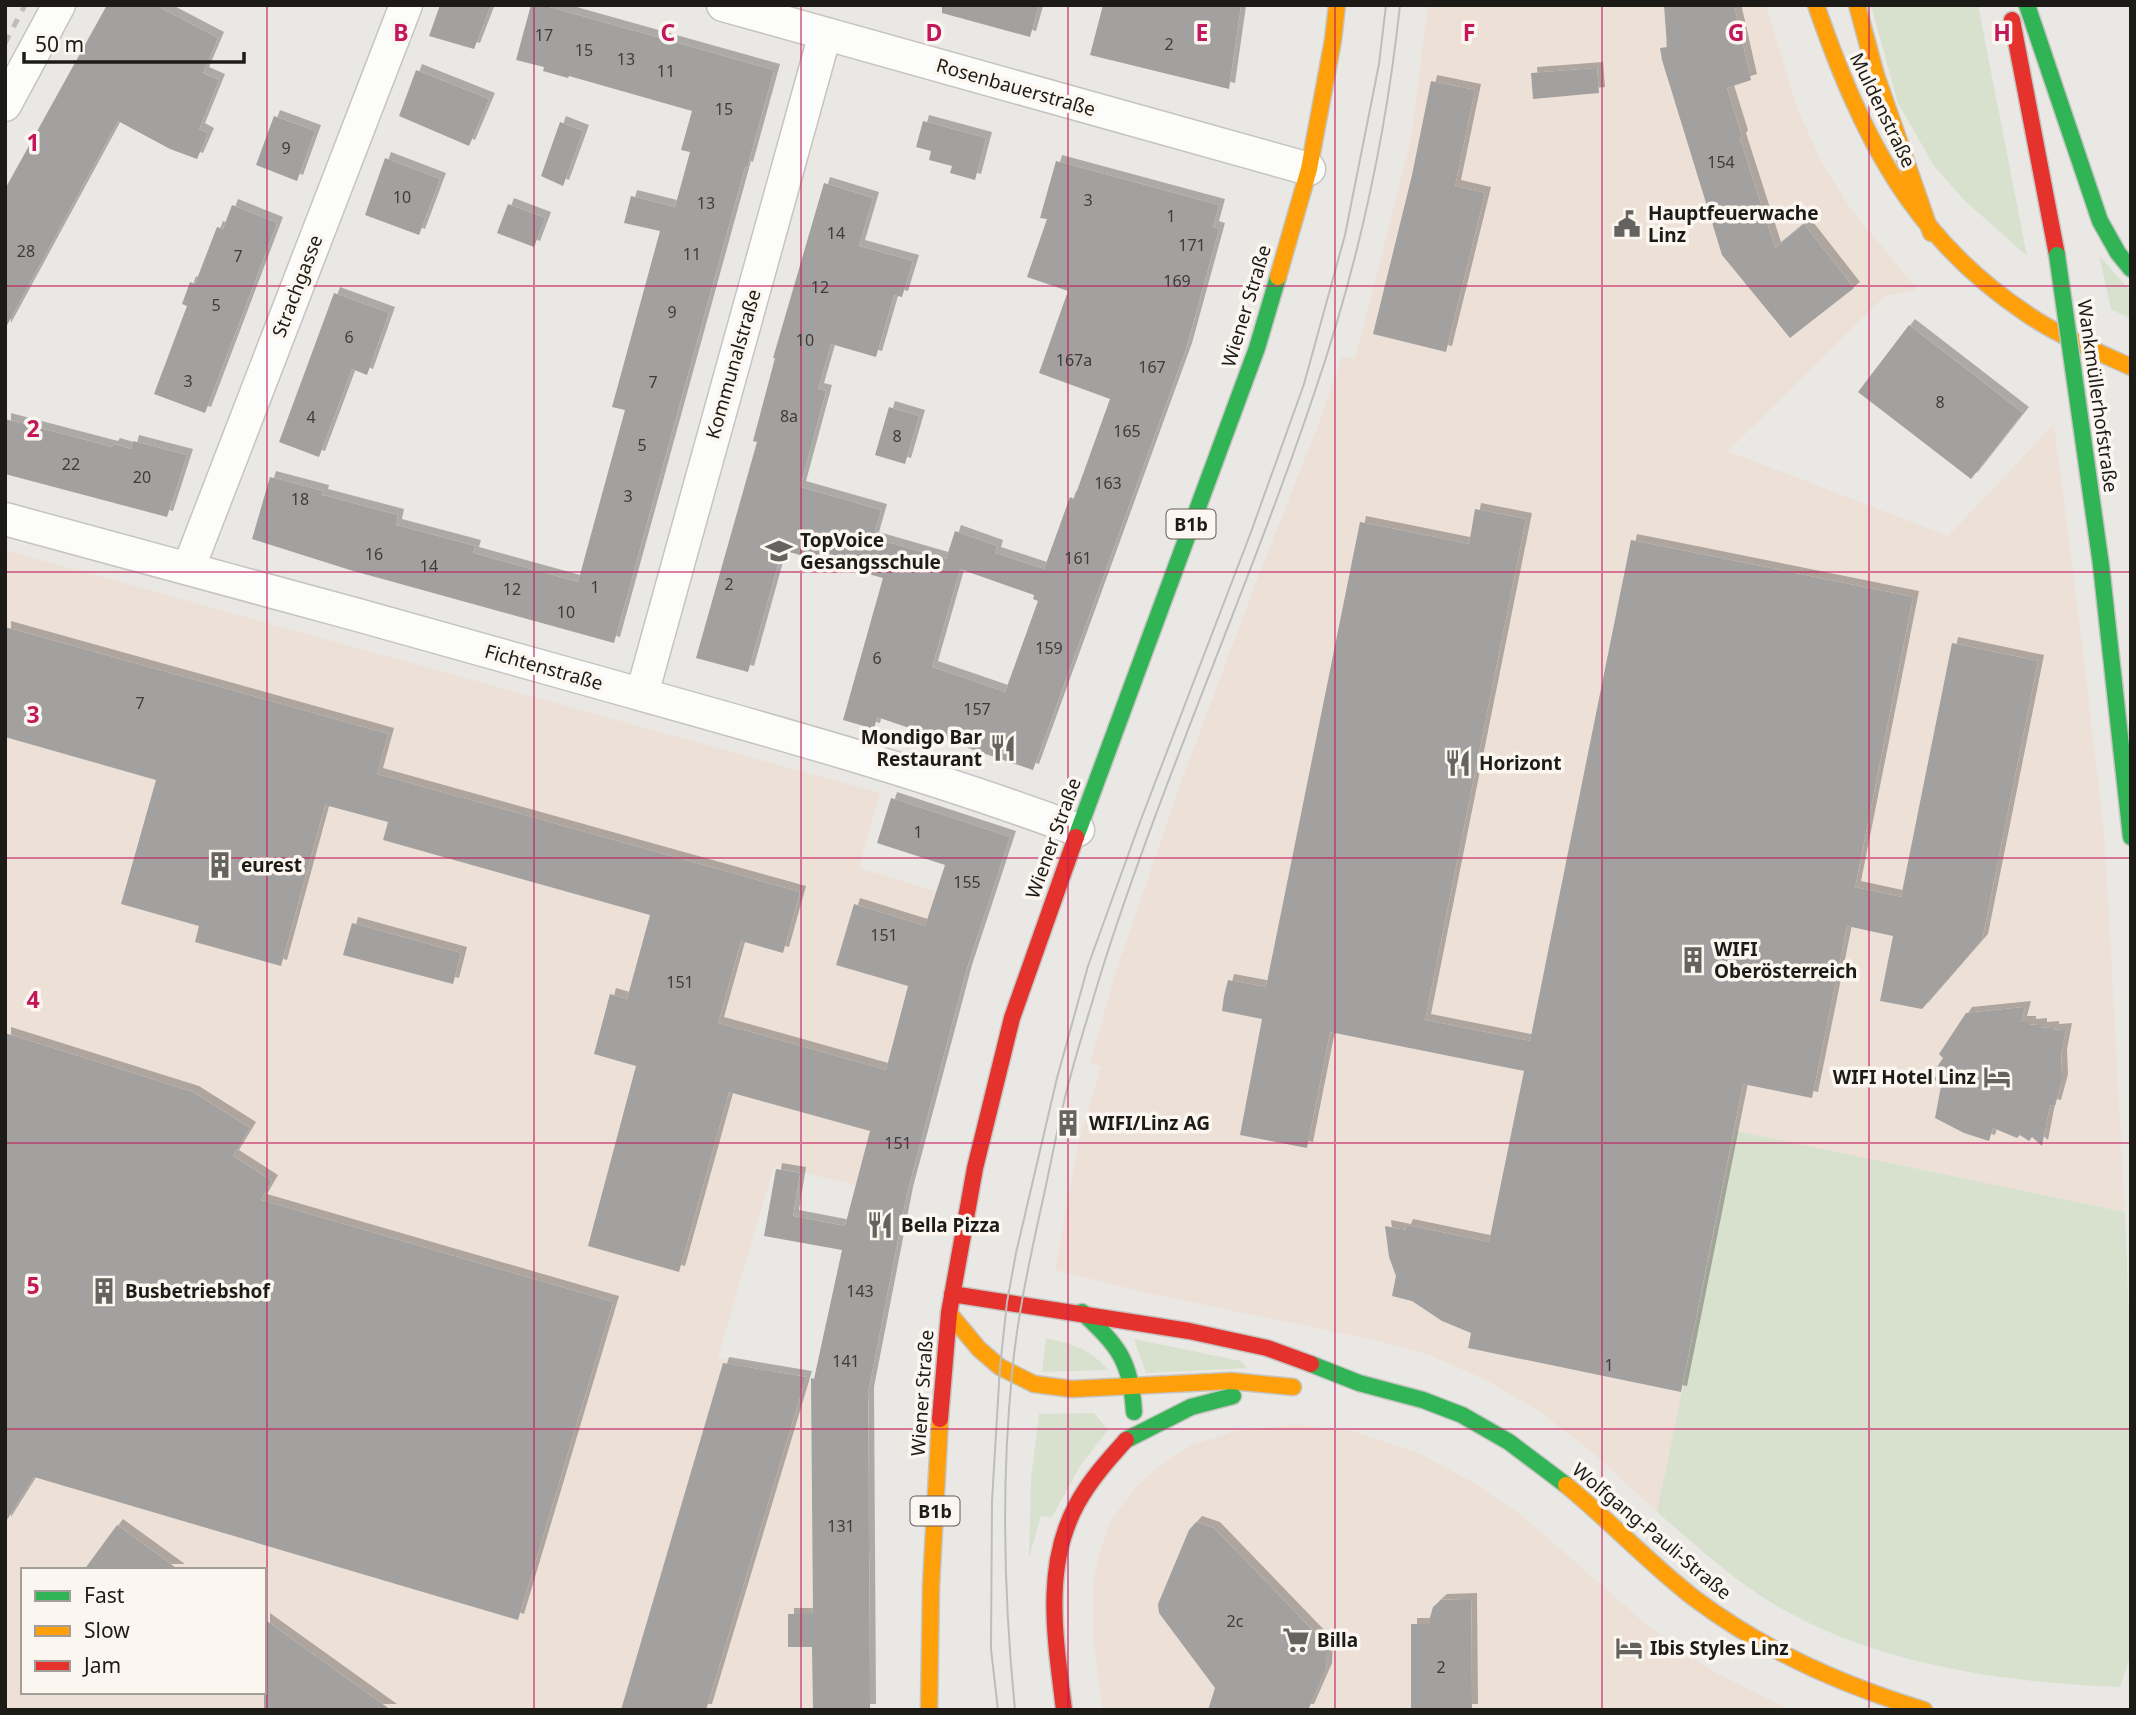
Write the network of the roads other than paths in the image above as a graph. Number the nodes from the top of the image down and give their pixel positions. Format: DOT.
graph roads {
  1 [pos="59,5"];
  2 [pos="406,5"];
  3 [pos="723,5"];
  4 [pos="1337,5"];
  5 [pos="1816,5"];
  6 [pos="1857,5"];
  7 [pos="2009,5"];
  8 [pos="2027,5"];
  9 [pos="825,34"];
  10 [pos="5,105"];
  11 [pos="1309,169"];
  12 [pos="1931,233"];
  13 [pos="2131,269"];
  14 [pos="2131,367"];
  15 [pos="5,519"];
  16 [pos="189,568"];
  17 [pos="642,694"];
  18 [pos="1078,830"];
  19 [pos="2131,838"];
  20 [pos="952,1294"];
  21 [pos="949,1312"];
  22 [pos="1082,1312"];
  23 [pos="1355,1381"];
  24 [pos="1133,1386"];
  25 [pos="1306,1386"];
  26 [pos="1126,1440"];
  27 [pos="929,1710"];
  28 [pos="1064,1710"];
  29 [pos="1924,1710"];
  1 -- 10 [label="street"];
  2 -- 16 [label="street, Strachgasse"];
  3 -- 9 [label="street, Rosenbauerstraße"];
  4 -- 11 [label="main road, Wiener Straße / B1b"];
  5 -- 12 [label="main road, Muldenstraße"];
  6 -- 12 [label="main road"];
  7 -- 19 [label="main road, Wankmüllerhofstraße, bridge"];
  8 -- 13 [label="main road"];
  9 -- 11 [label="street, Rosenbauerstraße"];
  9 -- 17 [label="street, Kommunalstraße"];
  11 -- 18 [label="main road, Wiener Straße / B1b"];
  12 -- 14 [label="main road, Muldenstraße"];
  15 -- 16 [label="street, Fichtenstraße"];
  16 -- 17 [label="street, Fichtenstraße"];
  17 -- 18 [label="street, Fichtenstraße"];
  18 -- 20 [label="main road, Wiener Straße / B1b"];
  20 -- 21 [label="main road, Wiener Straße / B1b"];
  20 -- 22 [label="main road, Wolfgang-Pauli-Straße"];
  21 -- 24 [label="main road, Wolfgang-Pauli-Straße"];
  21 -- 27 [label="main road, Wiener Straße / B1b"];
  22 -- 23 [label="main road, Wolfgang-Pauli-Straße"];
  22 -- 24 [label="main road"];
  23 -- 25 [label="main road, Wolfgang-Pauli-Straße"];
  23 -- 29 [label="main road, Wolfgang-Pauli-Straße"];
  24 -- 25 [label="main road, Wolfgang-Pauli-Straße"];
  24 -- 26 [label="main road"];
  25 -- 26 [label="main road, Wolfgang-Pauli-Straße"];
  26 -- 28 [label="main road"];
}
